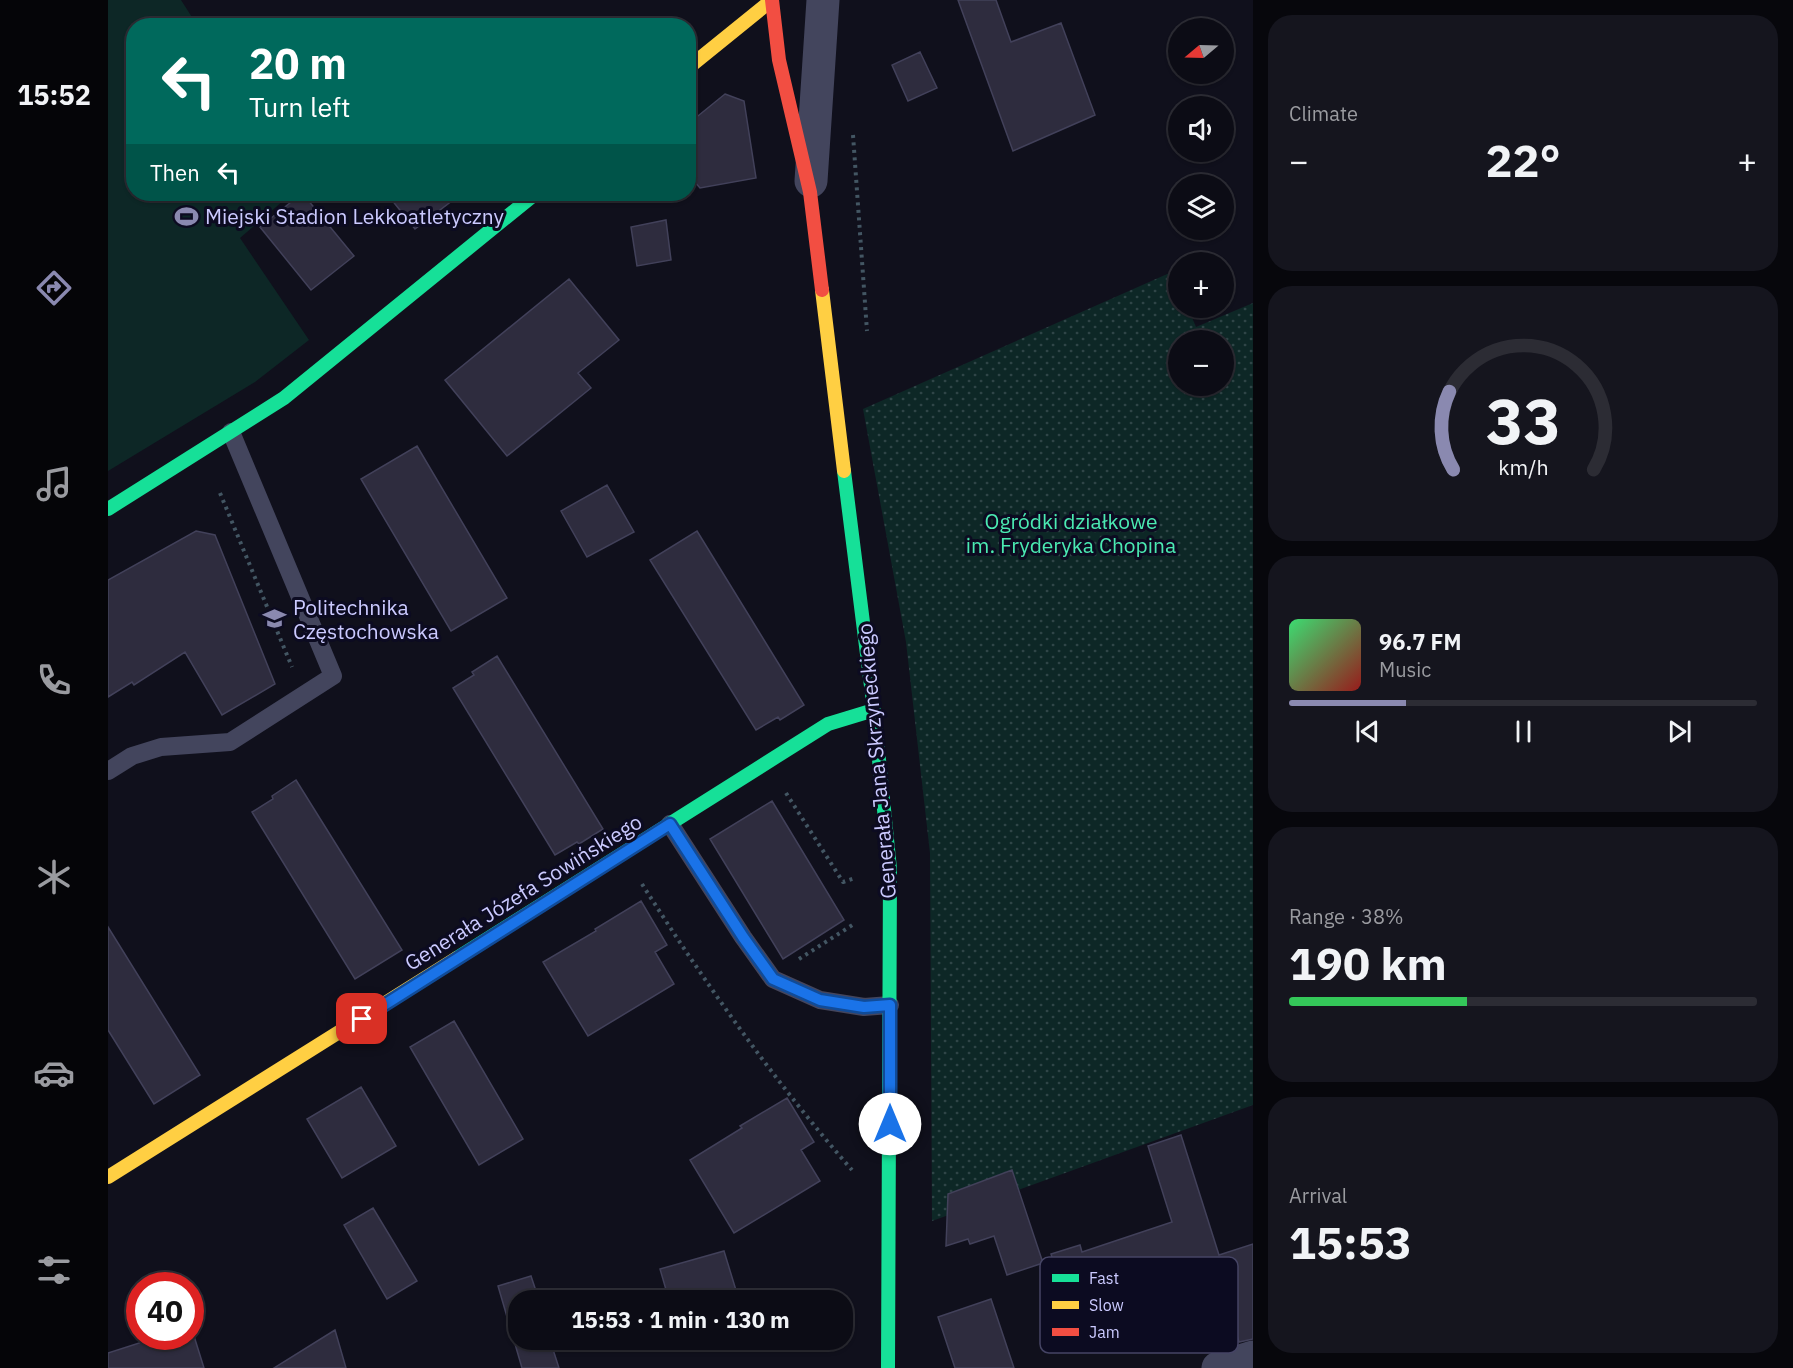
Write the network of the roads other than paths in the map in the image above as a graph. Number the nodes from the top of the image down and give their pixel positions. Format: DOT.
graph roads {
  1 [pos="772,0"];
  2 [pos="823,0"];
  3 [pos="696,62"];
  4 [pos="810,192"];
  5 [pos="526,201"];
  6 [pos="231,432"];
  7 [pos="108,509"];
  8 [pos="874,710"];
  9 [pos="108,771"];
  10 [pos="670,824"];
  11 [pos="890,1005"];
  12 [pos="108,1177"];
  13 [pos="1253,1357"];
  14 [pos="888,1368"];
  15 [pos="1218,1368"];
  1 -- 3 [label="street"];
  1 -- 4 [label="street, Generała Jana Skrzyneckiego"];
  2 -- 4 [label="street, Generała Jana Skrzyneckiego"];
  4 -- 8 [label="street, Generała Jana Skrzyneckiego"];
  5 -- 6 [label="street"];
  6 -- 7 [label="street"];
  6 -- 9 [label="lane"];
  8 -- 10 [label="street, Generała Józefa Sowińskiego"];
  8 -- 11 [label="street, Generała Jana Skrzyneckiego"];
  10 -- 11 [label="lane"];
  10 -- 12 [label="street, Generała Józefa Sowińskiego"];
  11 -- 14 [label="street, Generała Jana Skrzyneckiego"];
  13 -- 15 [label="street"];
}
